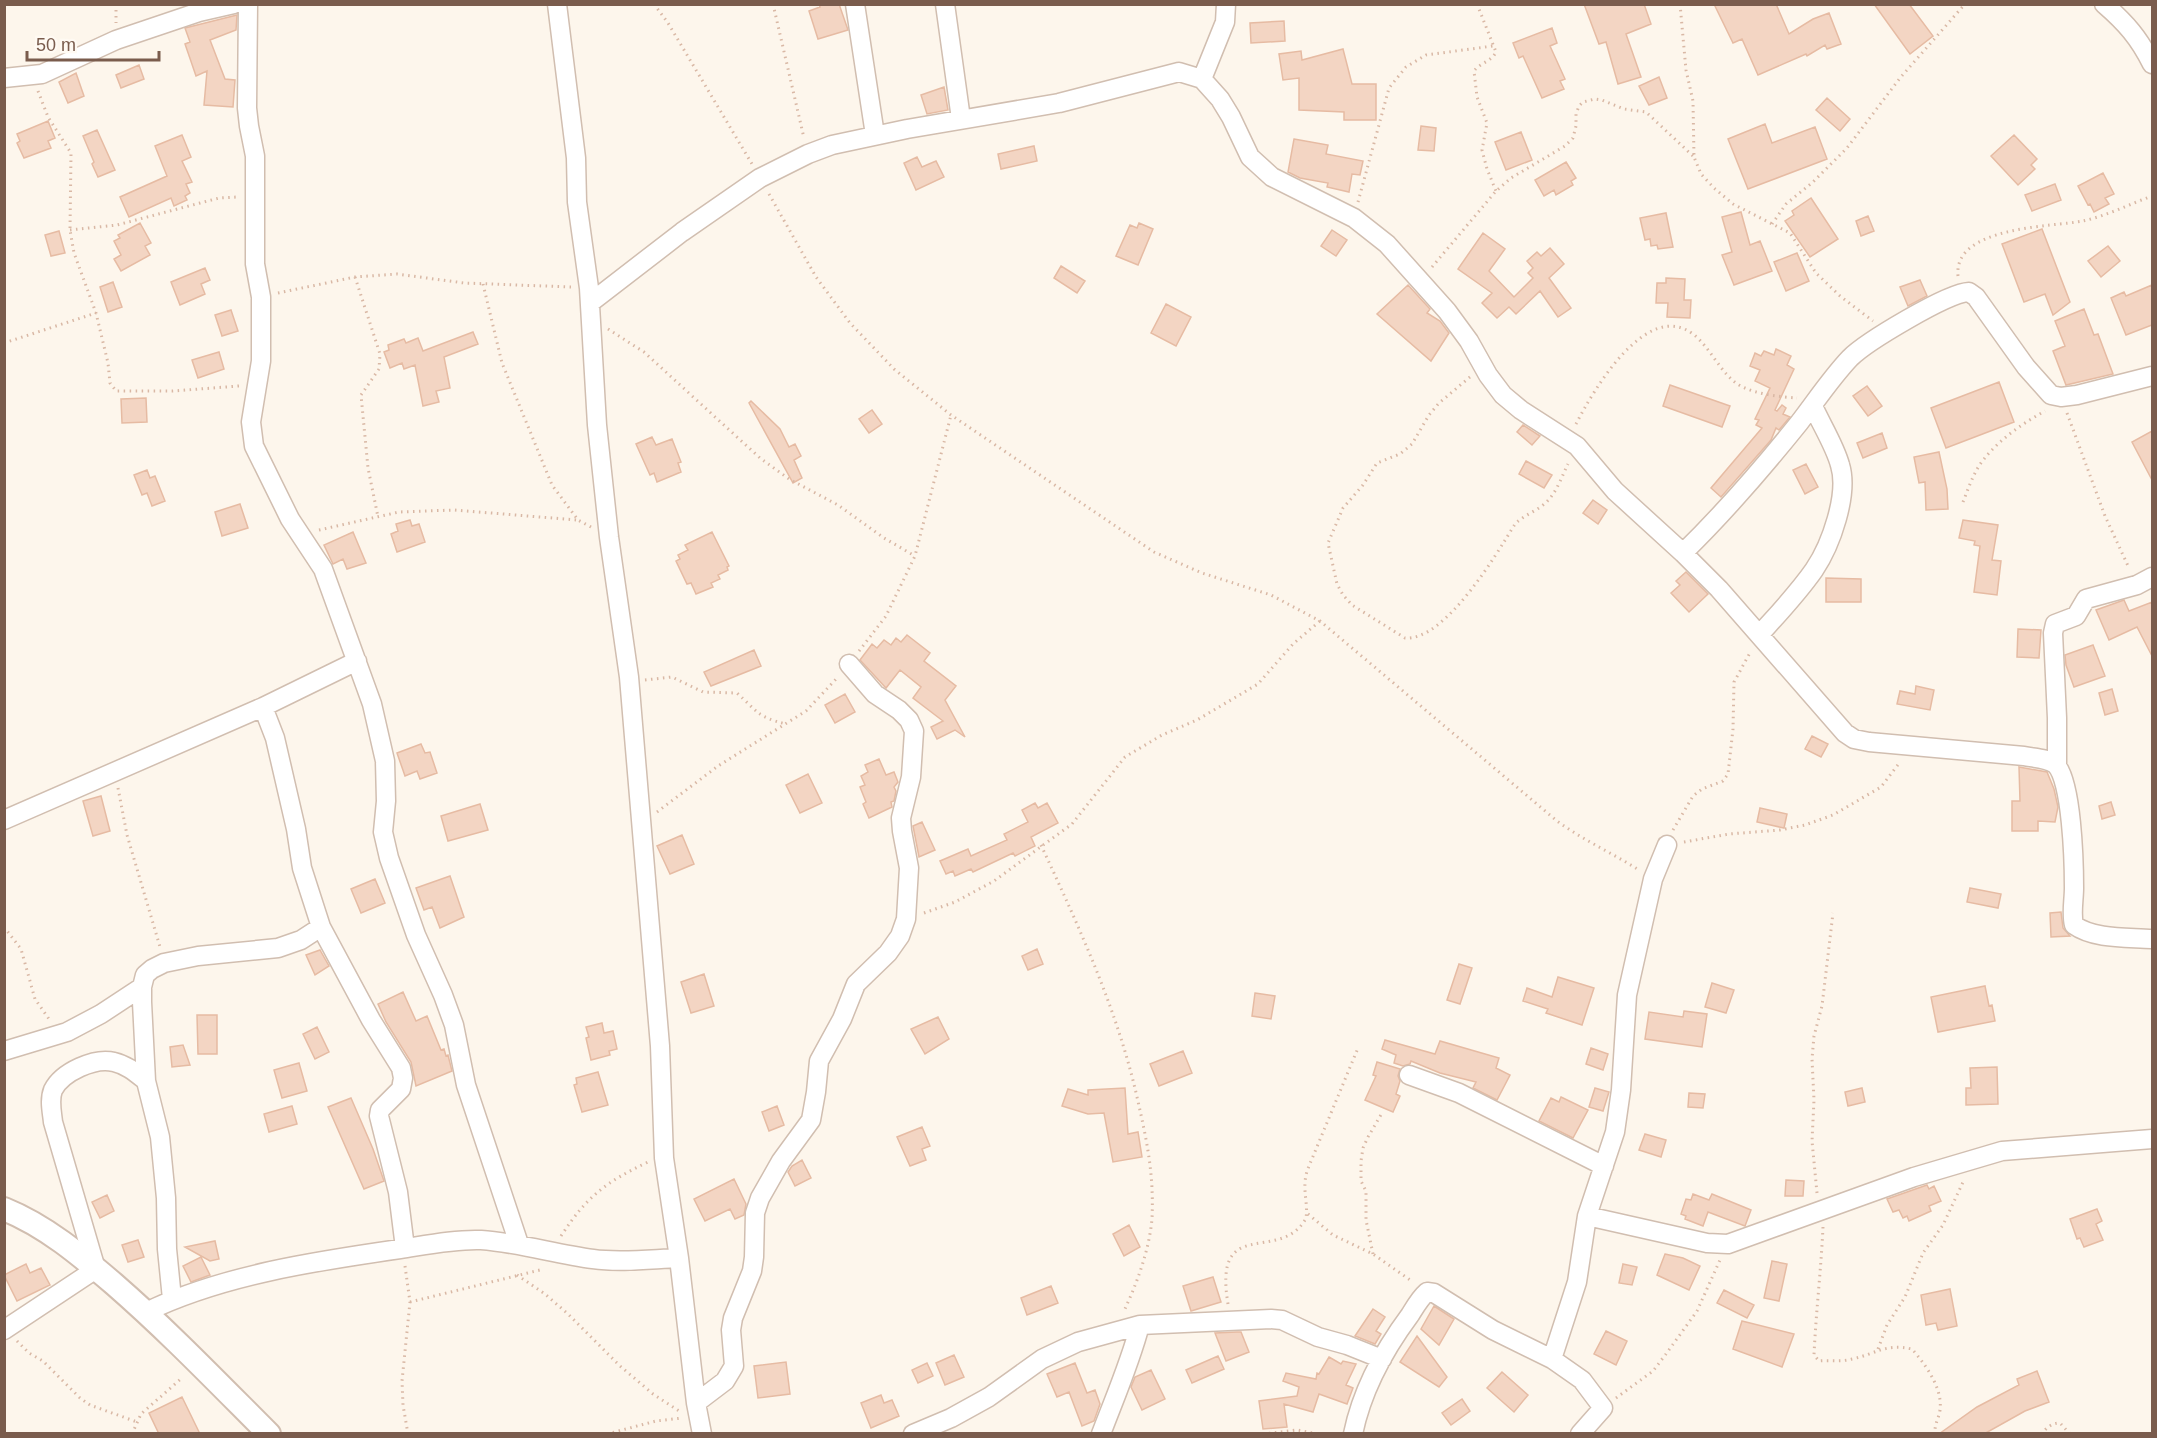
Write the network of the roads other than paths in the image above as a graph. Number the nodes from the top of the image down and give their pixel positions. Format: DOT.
graph roads {
  1 [pos="234,4"];
  2 [pos="248,4"];
  3 [pos="557,4"];
  4 [pos="855,4"];
  5 [pos="945,4"];
  6 [pos="1226,4"];
  7 [pos="2104,4"];
  8 [pos="2152,64"];
  9 [pos="4,78"];
  10 [pos="1202,79"];
  11 [pos="961,119"];
  12 [pos="875,135"];
  13 [pos="590,303"];
  14 [pos="2152,376"];
  15 [pos="1815,403"];
  16 [pos="1683,553"];
  17 [pos="2145,581"];
  18 [pos="1760,634"];
  19 [pos="357,661"];
  20 [pos="849,664"];
  21 [pos="263,707"];
  22 [pos="2057,765"];
  23 [pos="4,820"];
  24 [pos="1667,845"];
  25 [pos="321,927"];
  26 [pos="2152,939"];
  27 [pos="142,987"];
  28 [pos="4,1051"];
  29 [pos="1409,1075"];
  30 [pos="146,1081"];
  31 [pos="2152,1139"];
  32 [pos="1604,1166"];
  33 [pos="4,1209"];
  34 [pos="1587,1216"];
  35 [pos="519,1244"];
  36 [pos="403,1249"];
  37 [pos="679,1258"];
  38 [pos="96,1269"];
  39 [pos="172,1299"];
  40 [pos="146,1312"];
  41 [pos="1140,1325"];
  42 [pos="6,1329"];
  43 [pos="1382,1359"];
  44 [pos="1552,1359"];
  45 [pos="696,1403"];
  46 [pos="264,1432"];
  47 [pos="702,1434"];
  48 [pos="913,1434"];
  49 [pos="1101,1434"];
  50 [pos="1353,1434"];
  51 [pos="1580,1434"];
  1 -- 9 [label="street"];
  2 -- 19 [label="street"];
  3 -- 13 [label="street"];
  4 -- 12 [label="street"];
  5 -- 11 [label="street"];
  6 -- 10 [label="street"];
  7 -- 8 [label="street"];
  10 -- 11 [label="street"];
  10 -- 16 [label="street"];
  11 -- 12 [label="street"];
  12 -- 13 [label="street"];
  13 -- 37 [label="street"];
  14 -- 15 [label="street"];
  15 -- 16 [label="street"];
  15 -- 18 [label="street"];
  16 -- 18 [label="street"];
  17 -- 22 [label="street"];
  18 -- 22 [label="street"];
  19 -- 21 [label="street"];
  19 -- 35 [label="street"];
  20 -- 45 [label="street"];
  21 -- 23 [label="street"];
  21 -- 25 [label="street"];
  22 -- 26 [label="street"];
  24 -- 32 [label="street"];
  25 -- 27 [label="street"];
  25 -- 36 [label="street"];
  27 -- 28 [label="street"];
  27 -- 30 [label="street"];
  29 -- 32 [label="street"];
  30 -- 38 [label="street"];
  30 -- 39 [label="street"];
  31 -- 34 [label="street"];
  32 -- 34 [label="street"];
  33 -- 38 [label="street"];
  34 -- 44 [label="street"];
  35 -- 36 [label="street"];
  35 -- 37 [label="street"];
  36 -- 39 [label="street"];
  37 -- 45 [label="street"];
  38 -- 40 [label="street"];
  38 -- 42 [label="street"];
  39 -- 40 [label="street"];
  40 -- 46 [label="street"];
  41 -- 43 [label="street"];
  41 -- 48 [label="street"];
  41 -- 49 [label="street"];
  43 -- 44 [label="street"];
  43 -- 50 [label="street"];
  44 -- 51 [label="street"];
  45 -- 47 [label="street"];
}
